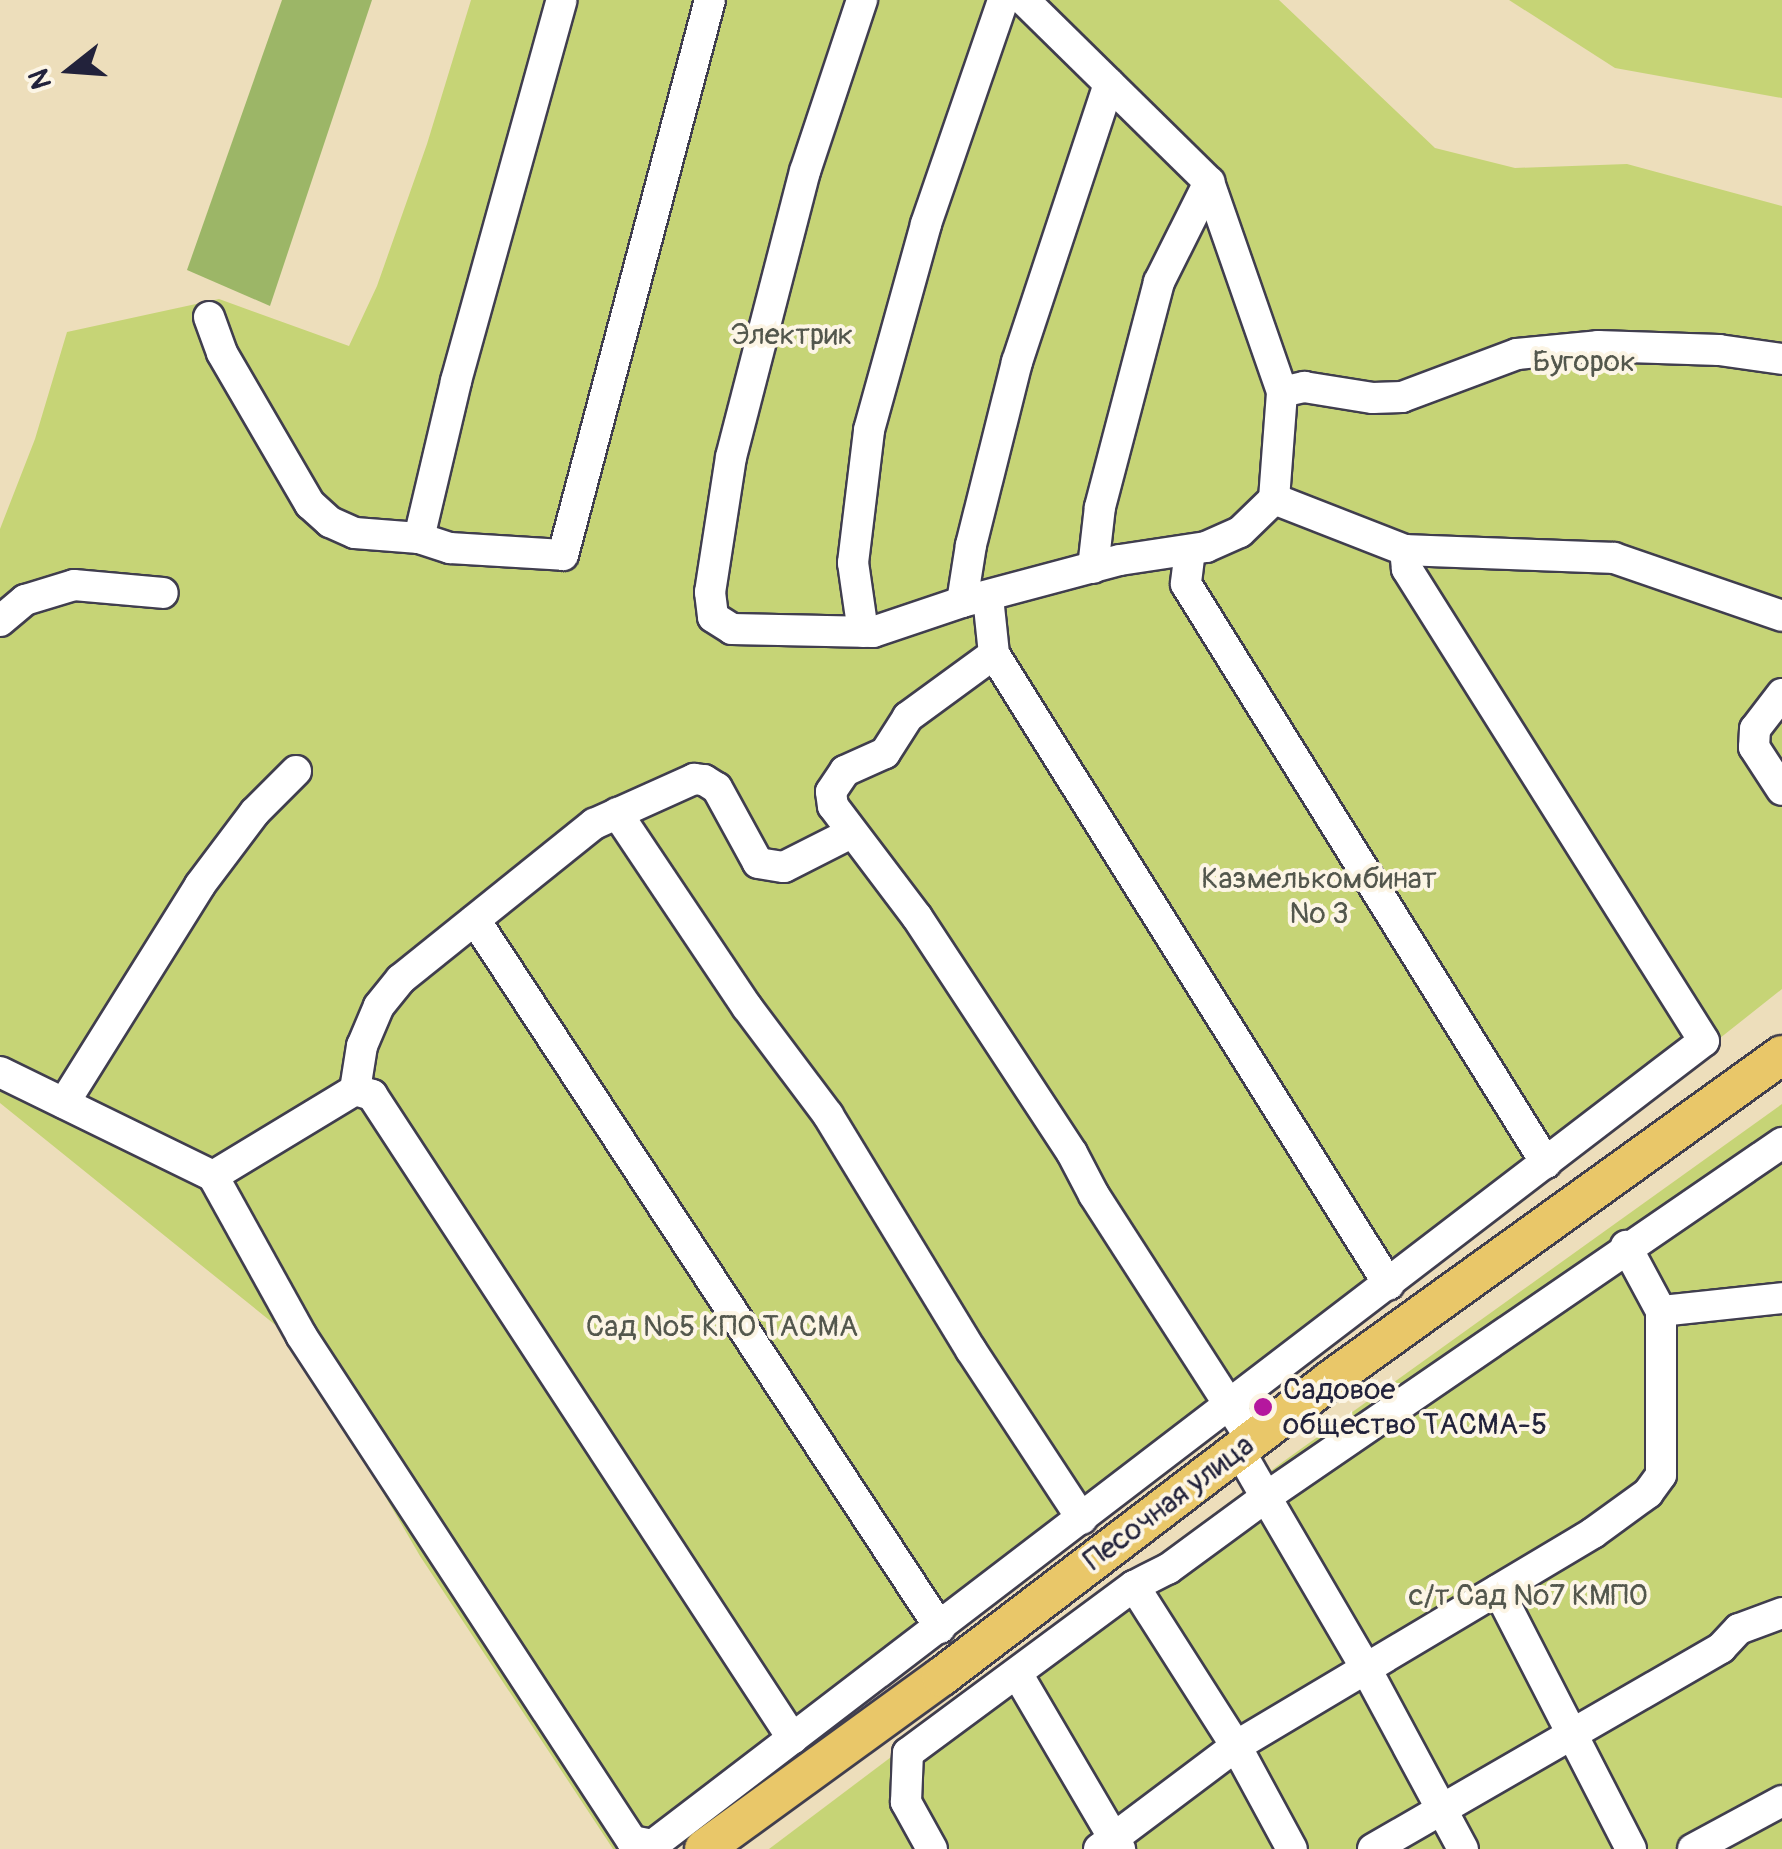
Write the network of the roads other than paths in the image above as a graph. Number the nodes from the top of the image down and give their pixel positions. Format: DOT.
graph roads {
  1 [pos="562,0"];
  2 [pos="710,0"];
  3 [pos="862,0"];
  4 [pos="1002,0"];
  5 [pos="1024,0"];
  6 [pos="1109,84"];
  7 [pos="1209,182"];
  8 [pos="209,318"];
  9 [pos="1782,359"];
  10 [pos="1282,392"];
  11 [pos="1274,499"];
  12 [pos="419,538"];
  13 [pos="1190,550"];
  14 [pos="1405,550"];
  15 [pos="1093,568"];
  16 [pos="164,592"];
  17 [pos="975,599"];
  18 [pos="1782,616"];
  19 [pos="0,621"];
  20 [pos="864,632"];
  21 [pos="994,654"];
  22 [pos="1782,694"];
  23 [pos="296,772"];
  24 [pos="1782,790"];
  25 [pos="617,813"];
  26 [pos="851,833"];
  27 [pos="475,920"];
  28 [pos="1782,1055"];
  29 [pos="0,1072"];
  30 [pos="355,1090"];
  31 [pos="64,1104"];
  32 [pos="1782,1144"];
  33 [pos="1546,1163"];
  34 [pos="213,1176"];
  35 [pos="1626,1246"];
  36 [pos="1388,1286"];
  37 [pos="1782,1298"];
  38 [pos="1661,1311"];
  39 [pos="1226,1405"];
  40 [pos="1246,1445"];
  41 [pos="1266,1497"];
  42 [pos="1082,1519"];
  43 [pos="1134,1586"];
  44 [pos="1498,1590"];
  45 [pos="1782,1613"];
  46 [pos="940,1628"];
  47 [pos="1364,1666"];
  48 [pos="1018,1675"];
  49 [pos="1570,1736"];
  50 [pos="793,1739"];
  51 [pos="1236,1746"];
  52 [pos="1782,1801"];
  53 [pos="1439,1808"];
  54 [pos="1111,1845"];
  55 [pos="704,1849"];
  56 [pos="932,1849"];
  57 [pos="1292,1849"];
  58 [pos="1374,1849"];
  59 [pos="1462,1849"];
  60 [pos="1631,1849"];
  61 [pos="1693,1849"];
  1 -- 12 [label="street"];
  2 -- 12 [label="street"];
  3 -- 20 [label="street"];
  4 -- 20 [label="street"];
  5 -- 6 [label="street"];
  6 -- 7 [label="street"];
  6 -- 17 [label="street"];
  7 -- 10 [label="street"];
  7 -- 15 [label="street"];
  8 -- 12 [label="street"];
  9 -- 10 [label="street"];
  10 -- 11 [label="street"];
  11 -- 13 [label="street"];
  11 -- 14 [label="street"];
  13 -- 15 [label="street"];
  13 -- 33 [label="street"];
  14 -- 18 [label="street"];
  14 -- 33 [label="street"];
  15 -- 17 [label="street"];
  16 -- 19 [label="street"];
  17 -- 20 [label="street"];
  17 -- 21 [label="street"];
  21 -- 26 [label="street"];
  21 -- 36 [label="street"];
  22 -- 24 [label="street"];
  23 -- 31 [label="street"];
  25 -- 26 [label="street"];
  25 -- 27 [label="street"];
  25 -- 42 [label="street"];
  26 -- 39 [label="street"];
  27 -- 30 [label="street"];
  27 -- 46 [label="street"];
  28 -- 40 [label="main road, Песочная улица"];
  29 -- 31 [label="street"];
  30 -- 34 [label="street"];
  30 -- 50 [label="street"];
  31 -- 34 [label="street"];
  32 -- 35 [label="street"];
  33 -- 36 [label="street"];
  34 -- 50 [label="street"];
  35 -- 38 [label="street"];
  35 -- 41 [label="street"];
  36 -- 39 [label="street"];
  37 -- 38 [label="street"];
  38 -- 44 [label="street"];
  39 -- 40 [label="street"];
  39 -- 42 [label="street"];
  40 -- 41 [label="street"];
  40 -- 55 [label="main road, Песочная улица"];
  41 -- 43 [label="street"];
  41 -- 47 [label="street"];
  42 -- 46 [label="street"];
  43 -- 48 [label="street"];
  43 -- 51 [label="street"];
  44 -- 47 [label="street"];
  44 -- 49 [label="street"];
  45 -- 49 [label="street"];
  46 -- 50 [label="street"];
  47 -- 51 [label="street"];
  47 -- 53 [label="street"];
  48 -- 54 [label="street"];
  48 -- 56 [label="street"];
  49 -- 53 [label="street"];
  49 -- 60 [label="street"];
  51 -- 54 [label="street"];
  51 -- 57 [label="street"];
  52 -- 61 [label="street"];
  53 -- 58 [label="street"];
  53 -- 59 [label="street"];
}
